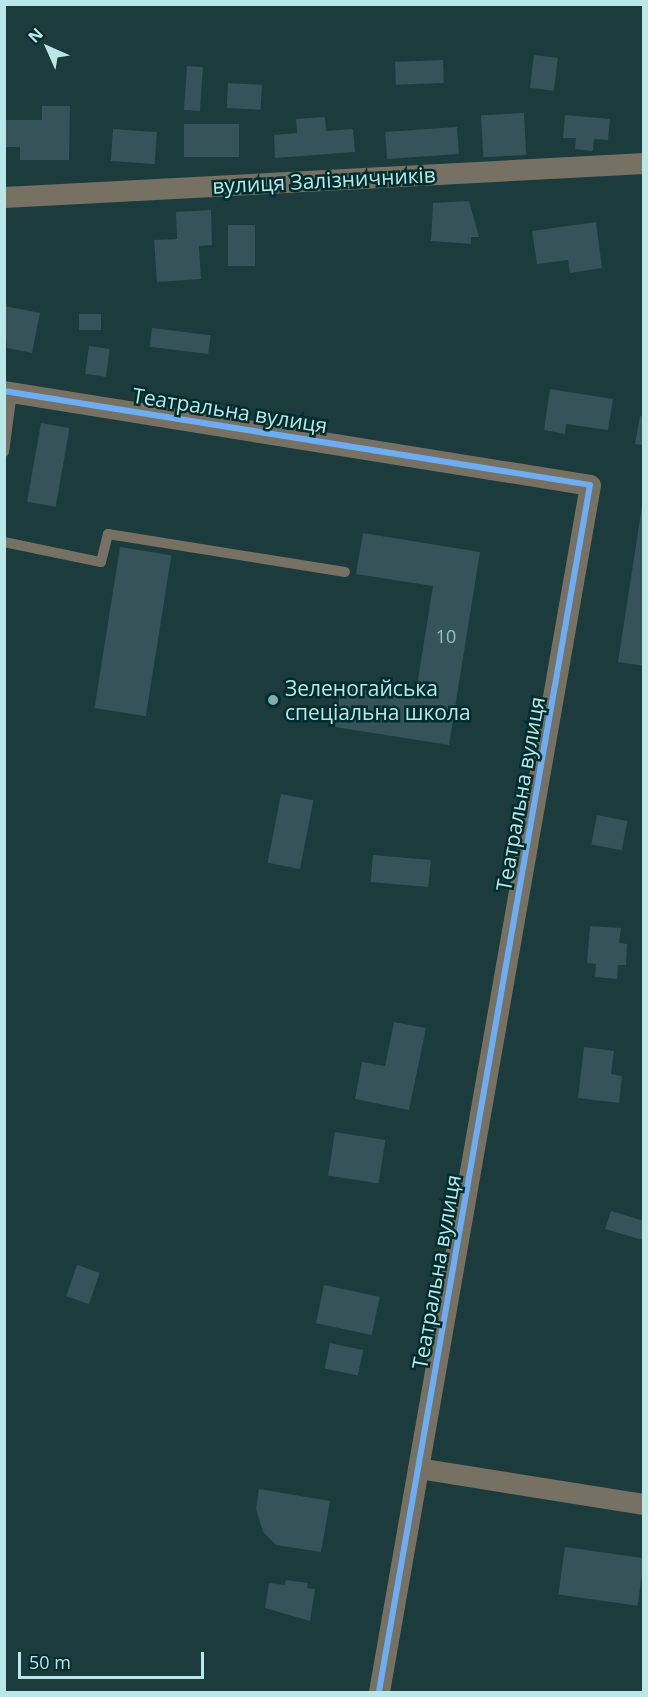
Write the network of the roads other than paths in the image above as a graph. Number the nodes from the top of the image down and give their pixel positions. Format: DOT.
graph roads {
  1 [pos="644,163"];
  2 [pos="4,198"];
  3 [pos="8,391"];
  4 [pos="4,452"];
  5 [pos="4,543"];
  6 [pos="345,572"];
  7 [pos="418,1468"];
  8 [pos="644,1504"];
  9 [pos="379,1692"];
  1 -- 2 [label="street, вулиця Залізничників"];
  3 -- 4 [label="lane"];
  3 -- 7 [label="street, Театральна вулиця"];
  5 -- 6 [label="lane"];
  7 -- 8 [label="street"];
  7 -- 9 [label="street, Театральна вулиця"];
}
